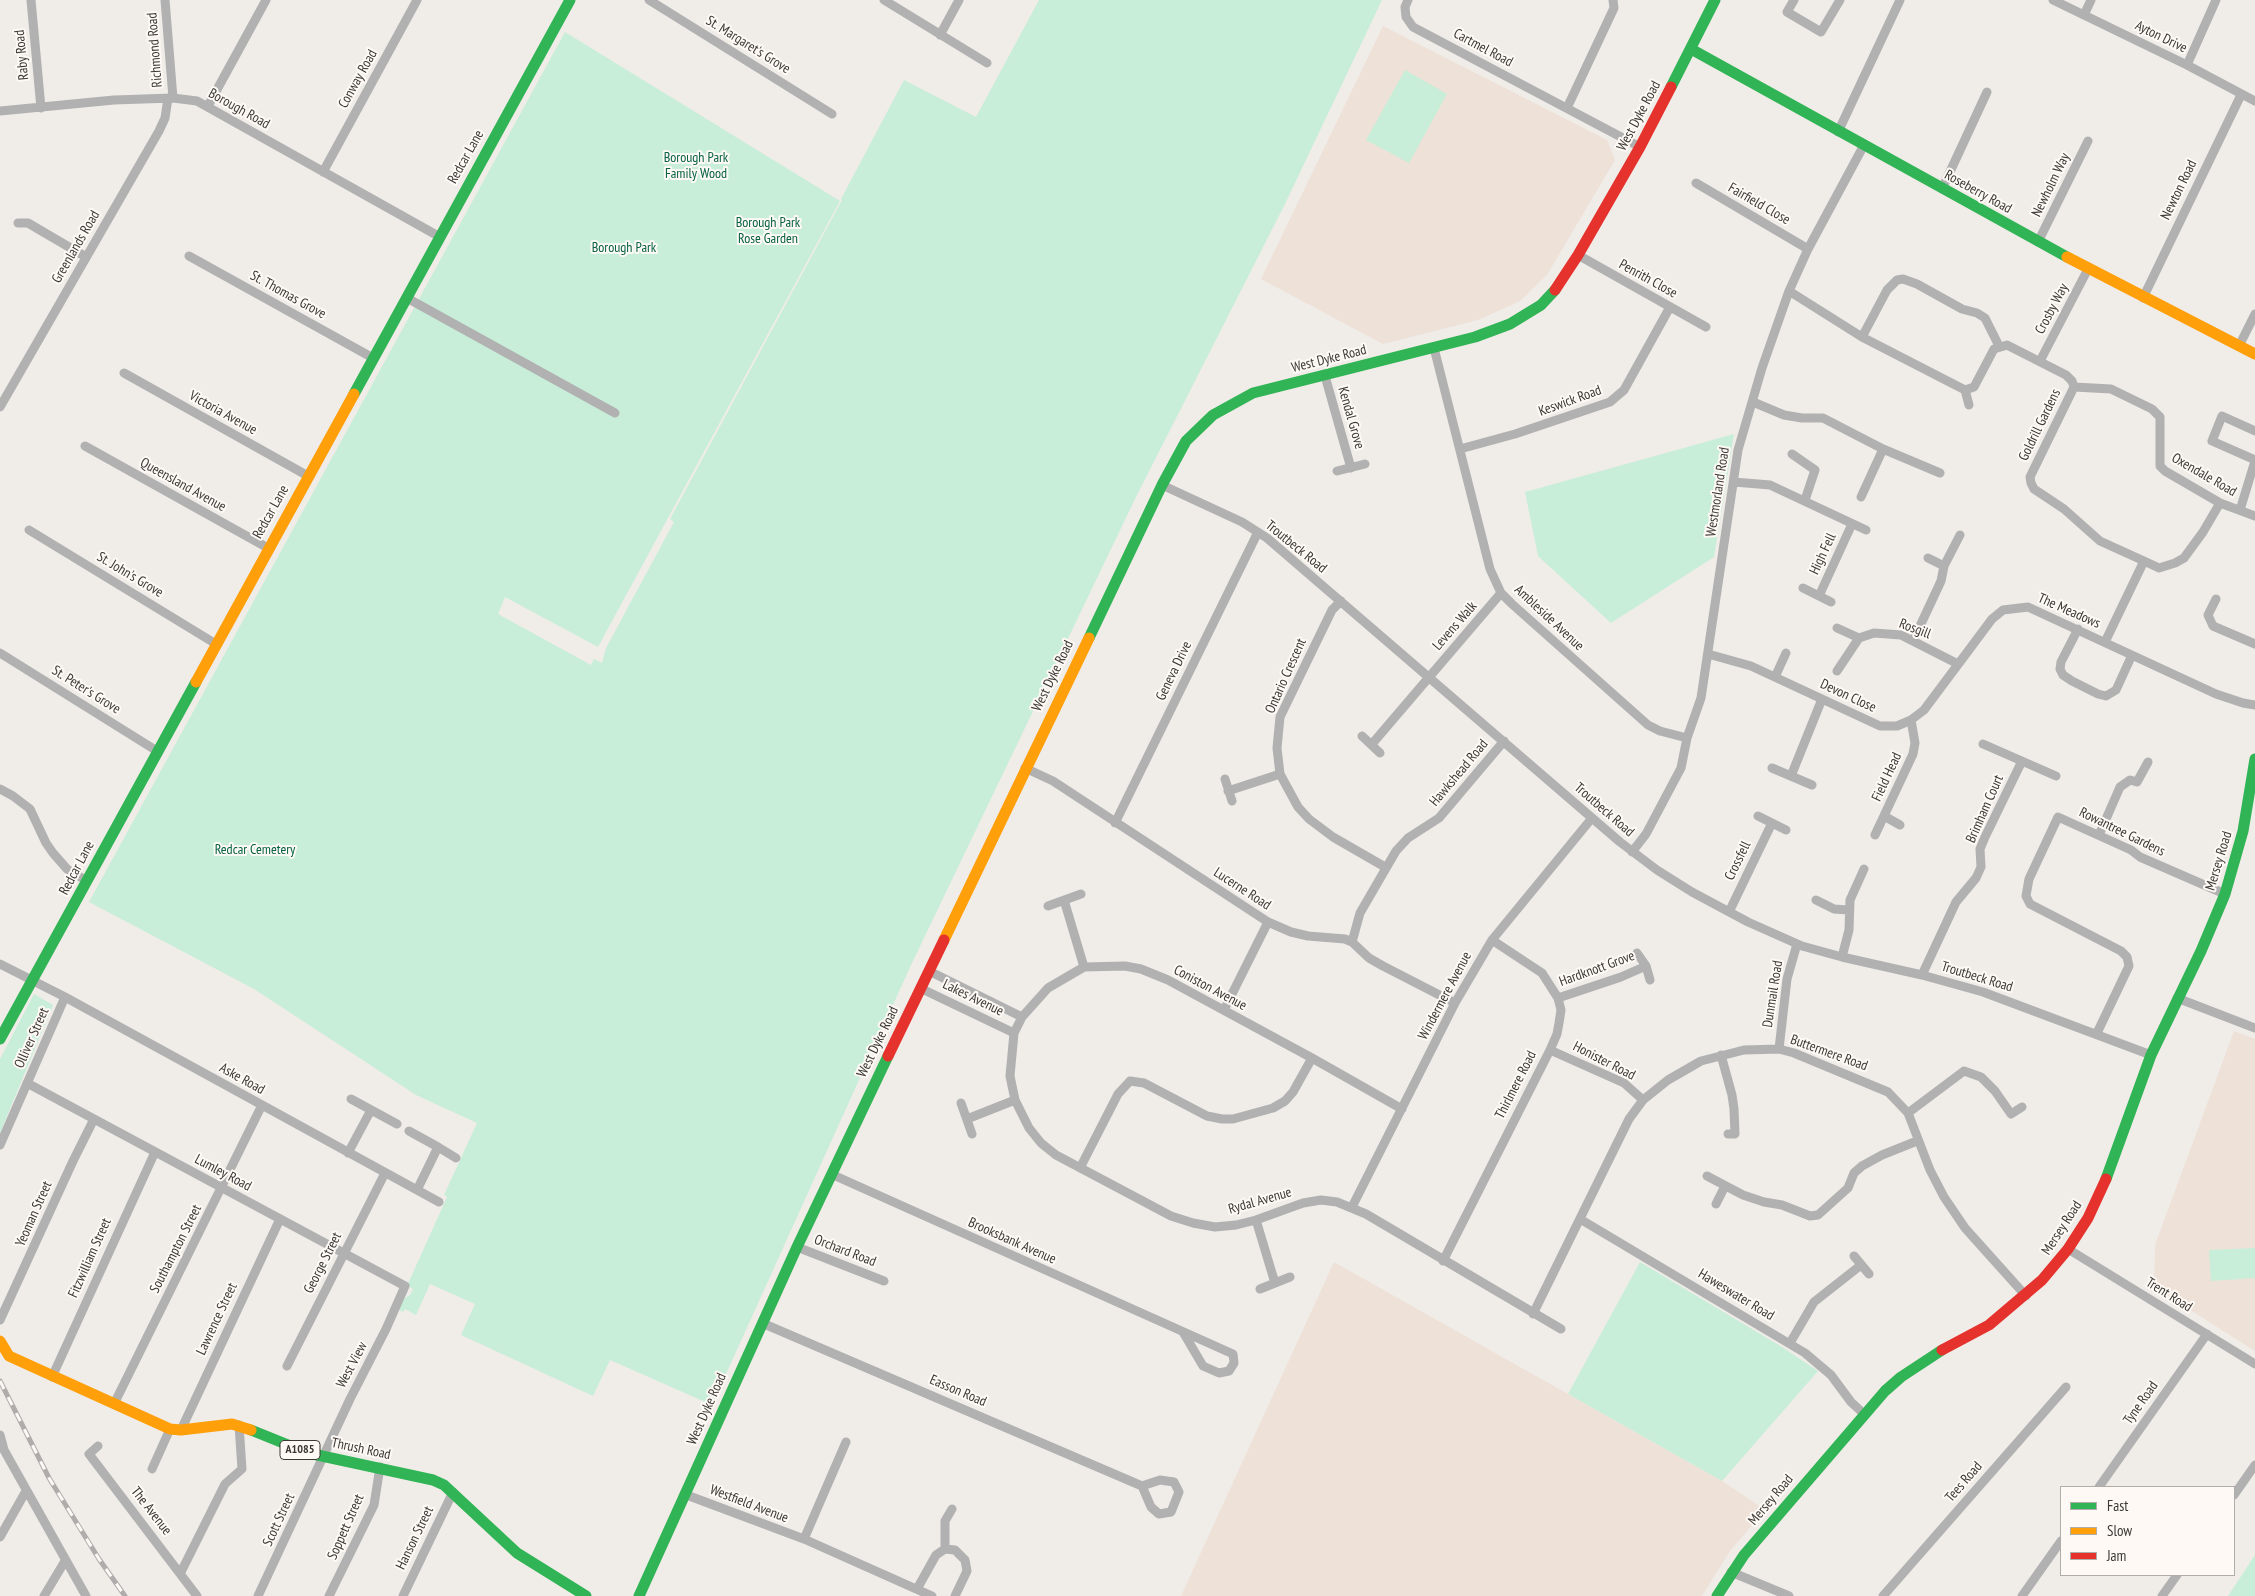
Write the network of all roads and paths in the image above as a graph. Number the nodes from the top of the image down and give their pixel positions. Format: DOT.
graph roads {
  1 [pos="31,0"];
  2 [pos="165,0"];
  3 [pos="266,0"];
  4 [pos="416,0"];
  5 [pos="570,0"];
  6 [pos="649,0"];
  7 [pos="884,0"];
  8 [pos="959,0"];
  9 [pos="1408,0"];
  10 [pos="1613,0"];
  11 [pos="1715,0"];
  12 [pos="1794,0"];
  13 [pos="1840,0"];
  14 [pos="1900,0"];
  15 [pos="2053,0"];
  16 [pos="2091,0"];
  17 [pos="2216,0"];
  18 [pos="2084,15"];
  19 [pos="940,35"];
  20 [pos="1691,49"];
  21 [pos="987,64"];
  22 [pos="2187,65"];
  23 [pos="1987,92"];
  24 [pos="2241,95"];
  25 [pos="170,98"];
  26 [pos="2255,101"];
  27 [pos="208,106"];
  28 [pos="41,108"];
  29 [pos="1567,108"];
  30 [pos="0,111"];
  31 [pos="832,114"];
  32 [pos="1838,132"];
  33 [pos="2088,141"];
  34 [pos="1864,145"];
  35 [pos="1640,147"];
  36 [pos="323,172"];
  37 [pos="1696,182"];
  38 [pos="1942,189"];
  39 [pos="18,223"];
  40 [pos="440,237"];
  41 [pos="2038,242"];
  42 [pos="1808,249"];
  43 [pos="1578,255"];
  44 [pos="189,256"];
  45 [pos="86,257"];
  46 [pos="2088,269"];
  47 [pos="1789,291"];
  48 [pos="407,298"];
  49 [pos="2143,298"];
  50 [pos="1670,307"];
  51 [pos="2255,314"];
  52 [pos="1706,327"];
  53 [pos="1862,337"];
  54 [pos="1999,346"];
  55 [pos="2239,346"];
  56 [pos="1434,348"];
  57 [pos="2255,354"];
  58 [pos="373,358"];
  59 [pos="2040,361"];
  60 [pos="124,374"];
  61 [pos="1325,376"];
  62 [pos="2074,388"];
  63 [pos="1964,390"];
  64 [pos="1753,402"];
  65 [pos="1969,404"];
  66 [pos="0,406"];
  67 [pos="615,413"];
  68 [pos="2255,431"];
  69 [pos="84,446"];
  70 [pos="1883,448"];
  71 [pos="1460,449"];
  72 [pos="1792,454"];
  73 [pos="2255,460"];
  74 [pos="1366,464"];
  75 [pos="1350,468"];
  76 [pos="1337,471"];
  77 [pos="1940,473"];
  78 [pos="308,476"];
  79 [pos="1734,482"];
  80 [pos="1162,485"];
  81 [pos="1861,497"];
  82 [pos="1805,500"];
  83 [pos="2220,503"];
  84 [pos="2240,510"];
  85 [pos="2255,516"];
  86 [pos="1852,524"];
  87 [pos="29,530"];
  88 [pos="1866,530"];
  89 [pos="1258,532"];
  90 [pos="1960,535"];
  91 [pos="268,548"];
  92 [pos="1928,558"];
  93 [pos="2144,562"];
  94 [pos="1944,566"];
  95 [pos="1803,588"];
  96 [pos="1501,593"];
  97 [pos="1819,596"];
  98 [pos="2216,599"];
  99 [pos="1341,602"];
  100 [pos="1831,602"];
  101 [pos="1837,628"];
  102 [pos="2078,629"];
  103 [pos="1859,638"];
  104 [pos="1914,641"];
  105 [pos="2105,642"];
  106 [pos="216,644"];
  107 [pos="2255,644"];
  108 [pos="0,653"];
  109 [pos="1786,653"];
  110 [pos="1708,654"];
  111 [pos="2132,655"];
  112 [pos="1958,664"];
  113 [pos="1837,671"];
  114 [pos="1428,677"];
  115 [pos="1775,677"];
  116 [pos="1822,699"];
  117 [pos="2255,705"];
  118 [pos="1911,720"];
  119 [pos="1362,736"];
  120 [pos="1687,738"];
  121 [pos="1504,741"];
  122 [pos="1372,744"];
  123 [pos="1982,744"];
  124 [pos="157,751"];
  125 [pos="1380,753"];
  126 [pos="2255,759"];
  127 [pos="2022,761"];
  128 [pos="2148,762"];
  129 [pos="1025,768"];
  130 [pos="1772,768"];
  131 [pos="1280,774"];
  132 [pos="1791,776"];
  133 [pos="2056,776"];
  134 [pos="1225,779"];
  135 [pos="1812,785"];
  136 [pos="0,790"];
  137 [pos="1228,791"];
  138 [pos="1232,801"];
  139 [pos="1758,816"];
  140 [pos="1884,816"];
  141 [pos="1592,818"];
  142 [pos="1115,822"];
  143 [pos="1772,823"];
  144 [pos="1900,825"];
  145 [pos="1786,830"];
  146 [pos="1875,835"];
  147 [pos="2099,835"];
  148 [pos="1632,852"];
  149 [pos="1386,867"];
  150 [pos="1864,869"];
  151 [pos="87,881"];
  152 [pos="1081,894"];
  153 [pos="2225,894"];
  154 [pos="1064,900"];
  155 [pos="1816,900"];
  156 [pos="1048,906"];
  157 [pos="1848,910"];
  158 [pos="1729,912"];
  159 [pos="1268,922"];
  160 [pos="1492,940"];
  161 [pos="1352,942"];
  162 [pos="1797,944"];
  163 [pos="1637,953"];
  164 [pos="1842,957"];
  165 [pos="0,964"];
  166 [pos="1646,966"];
  167 [pos="1084,967"];
  168 [pos="928,970"];
  169 [pos="1922,974"];
  170 [pos="1650,980"];
  171 [pos="32,981"];
  172 [pos="920,988"];
  173 [pos="65,997"];
  174 [pos="1558,998"];
  175 [pos="2177,998"];
  176 [pos="1455,1003"];
  177 [pos="1224,1010"];
  178 [pos="1022,1017"];
  179 [pos="2255,1028"];
  180 [pos="1014,1033"];
  181 [pos="2097,1033"];
  182 [pos="0,1039"];
  183 [pos="1779,1049"];
  184 [pos="1550,1050"];
  185 [pos="1720,1055"];
  186 [pos="2151,1055"];
  187 [pos="1312,1058"];
  188 [pos="27,1083"];
  189 [pos="351,1099"];
  190 [pos="1015,1100"];
  191 [pos="1643,1100"];
  192 [pos="961,1103"];
  193 [pos="262,1105"];
  194 [pos="2022,1107"];
  195 [pos="1402,1109"];
  196 [pos="371,1110"];
  197 [pos="1908,1113"];
  198 [pos="94,1119"];
  199 [pos="966,1119"];
  200 [pos="397,1124"];
  201 [pos="409,1130"];
  202 [pos="972,1134"];
  203 [pos="1728,1134"];
  204 [pos="1917,1141"];
  205 [pos="0,1145"];
  206 [pos="438,1147"];
  207 [pos="155,1152"];
  208 [pos="348,1153"];
  209 [pos="456,1158"];
  210 [pos="1080,1168"];
  211 [pos="385,1173"];
  212 [pos="831,1174"];
  213 [pos="1707,1176"];
  214 [pos="1725,1186"];
  215 [pos="222,1188"];
  216 [pos="417,1190"];
  217 [pos="439,1202"];
  218 [pos="1716,1204"];
  219 [pos="1352,1207"];
  220 [pos="280,1219"];
  221 [pos="1580,1219"];
  222 [pos="1256,1220"];
  223 [pos="796,1247"];
  224 [pos="2068,1249"];
  225 [pos="344,1253"];
  226 [pos="1854,1256"];
  227 [pos="1444,1261"];
  228 [pos="1861,1265"];
  229 [pos="1869,1274"];
  230 [pos="1290,1277"];
  231 [pos="884,1281"];
  232 [pos="1275,1283"];
  233 [pos="405,1286"];
  234 [pos="1260,1289"];
  235 [pos="2026,1296"];
  236 [pos="1533,1314"];
  237 [pos="0,1320"];
  238 [pos="762,1322"];
  239 [pos="1561,1329"];
  240 [pos="1182,1332"];
  241 [pos="2206,1334"];
  242 [pos="0,1341"];
  243 [pos="1790,1343"];
  244 [pos="2255,1364"];
  245 [pos="287,1366"];
  246 [pos="52,1376"];
  247 [pos="2066,1387"];
  248 [pos="114,1404"];
  249 [pos="1864,1414"];
  250 [pos="239,1425"];
  251 [pos="175,1430"];
  252 [pos="0,1435"];
  253 [pos="845,1444"];
  254 [pos="98,1446"];
  255 [pos="324,1456"];
  256 [pos="2255,1465"];
  257 [pos="380,1467"];
  258 [pos="152,1469"];
  259 [pos="1142,1486"];
  260 [pos="2100,1486"];
  261 [pos="26,1490"];
  262 [pos="453,1492"];
  263 [pos="684,1494"];
  264 [pos="2235,1494"];
  265 [pos="952,1509"];
  266 [pos="0,1537"];
  267 [pos="804,1539"];
  268 [pos="2060,1542"];
  269 [pos="945,1549"];
  270 [pos="65,1561"];
  271 [pos="180,1572"];
  272 [pos="1731,1572"];
  273 [pos="2176,1576"];
  274 [pos="917,1589"];
  275 [pos="44,1596"];
  276 [pos="86,1596"];
  277 [pos="198,1596"];
  278 [pos="258,1596"];
  279 [pos="329,1596"];
  280 [pos="403,1596"];
  281 [pos="586,1596"];
  282 [pos="639,1596"];
  283 [pos="932,1596"];
  284 [pos="955,1596"];
  285 [pos="1717,1596"];
  286 [pos="1789,1596"];
  287 [pos="1883,1596"];
  288 [pos="2022,1596"];
  289 [pos="2162,1596"];
  1 -- 28 [label="street, Raby Road"];
  2 -- 25 [label="street, Richmond Road"];
  3 -- 27 [label="street"];
  4 -- 36 [label="street, Conway Road"];
  5 -- 40 [label="street, Redcar Lane"];
  6 -- 31 [label="street, St. Margaret's Grove"];
  7 -- 19 [label="street"];
  8 -- 19 [label="street"];
  9 -- 29 [label="street, Cartmel Road"];
  10 -- 29 [label="street"];
  11 -- 20 [label="street, West Dyke Road"];
  12 -- 13 [label="street"];
  14 -- 32 [label="street"];
  15 -- 18 [label="street, Ayton Drive"];
  16 -- 18 [label="street"];
  17 -- 22 [label="street"];
  18 -- 22 [label="street, Ayton Drive"];
  19 -- 21 [label="street"];
  20 -- 32 [label="street, Roseberry Road"];
  20 -- 35 [label="street, West Dyke Road"];
  22 -- 24 [label="street, Ayton Drive"];
  23 -- 38 [label="street"];
  24 -- 26 [label="street, Ayton Drive"];
  24 -- 49 [label="street, Newton Road"];
  25 -- 27 [label="street, Borough Road"];
  25 -- 28 [label="street, Borough Road"];
  25 -- 45 [label="street, Greenlands Road"];
  27 -- 36 [label="street, Borough Road"];
  28 -- 30 [label="street, Borough Road"];
  29 -- 35 [label="street, Cartmel Road"];
  32 -- 34 [label="street, Roseberry Road"];
  33 -- 41 [label="street, Newholm Way"];
  34 -- 38 [label="street, Roseberry Road"];
  34 -- 42 [label="street, Westmorland Road"];
  35 -- 43 [label="street, West Dyke Road"];
  36 -- 40 [label="street, Borough Road"];
  37 -- 42 [label="street, Fairfield Close"];
  38 -- 41 [label="street, Roseberry Road"];
  39 -- 45 [label="street"];
  40 -- 48 [label="street, Redcar Lane"];
  41 -- 46 [label="street, Roseberry Road"];
  42 -- 47 [label="street, Westmorland Road"];
  43 -- 50 [label="street, Penrith Close"];
  43 -- 56 [label="street, West Dyke Road"];
  44 -- 58 [label="street, St. Thomas Grove"];
  45 -- 66 [label="street, Greenlands Road"];
  46 -- 49 [label="street, Roseberry Road"];
  46 -- 59 [label="street, Crosby Way"];
  47 -- 53 [label="street"];
  47 -- 64 [label="street, Westmorland Road"];
  48 -- 58 [label="street, Redcar Lane"];
  48 -- 67 [label="street"];
  49 -- 55 [label="street, Roseberry Road"];
  50 -- 52 [label="street, Penrith Close"];
  50 -- 71 [label="street, Keswick Road"];
  51 -- 55 [label="street"];
  53 -- 54 [label="street"];
  53 -- 63 [label="street"];
  54 -- 59 [label="street, Goldrill Gardens"];
  54 -- 63 [label="street"];
  55 -- 57 [label="street, Roseberry Road"];
  56 -- 61 [label="street, West Dyke Road"];
  56 -- 71 [label="street, Ambleside Avenue"];
  58 -- 78 [label="street, Redcar Lane"];
  59 -- 62 [label="street, Goldrill Gardens"];
  60 -- 78 [label="street, Victoria Avenue"];
  61 -- 75 [label="street, Kendal Grove"];
  61 -- 80 [label="street, West Dyke Road"];
  62 -- 83 [label="street, Oxendale Road"];
  62 -- 93 [label="street, Goldrill Gardens"];
  63 -- 65 [label="street"];
  64 -- 70 [label="street"];
  64 -- 79 [label="street, Westmorland Road"];
  68 -- 73 [label="street"];
  69 -- 91 [label="street, Queensland Avenue"];
  70 -- 77 [label="street"];
  70 -- 81 [label="street"];
  71 -- 96 [label="street, Ambleside Avenue"];
  72 -- 82 [label="street"];
  73 -- 84 [label="street"];
  74 -- 75 [label="street, Kendal Grove"];
  75 -- 76 [label="street, Kendal Grove"];
  78 -- 91 [label="street, Redcar Lane"];
  79 -- 82 [label="street"];
  79 -- 110 [label="street, Westmorland Road"];
  80 -- 89 [label="street, Troutbeck Road"];
  80 -- 129 [label="street, West Dyke Road"];
  82 -- 86 [label="street"];
  83 -- 84 [label="street, Oxendale Road"];
  83 -- 93 [label="street"];
  84 -- 85 [label="street, Oxendale Road"];
  86 -- 88 [label="street"];
  86 -- 97 [label="street, High Fell"];
  87 -- 106 [label="street, St. John's Grove"];
  89 -- 99 [label="street, Troutbeck Road"];
  89 -- 142 [label="street, Geneva Drive"];
  90 -- 94 [label="street"];
  91 -- 106 [label="street, Redcar Lane"];
  92 -- 94 [label="street"];
  93 -- 105 [label="street"];
  94 -- 104 [label="street"];
  95 -- 97 [label="street, High Fell"];
  96 -- 114 [label="street, Levens Walk"];
  96 -- 120 [label="street, Ambleside Avenue"];
  97 -- 100 [label="street, High Fell"];
  98 -- 107 [label="street"];
  99 -- 114 [label="street, Troutbeck Road"];
  99 -- 131 [label="street, Ontario Crescent"];
  101 -- 103 [label="street"];
  102 -- 105 [label="street, The Meadows"];
  102 -- 111 [label="street"];
  102 -- 112 [label="street, The Meadows"];
  103 -- 104 [label="street, Rosgill"];
  103 -- 113 [label="street"];
  104 -- 112 [label="street, Rosgill"];
  105 -- 111 [label="street, The Meadows"];
  106 -- 124 [label="street, Redcar Lane"];
  108 -- 124 [label="street, St. Peter's Grove"];
  109 -- 115 [label="street"];
  110 -- 115 [label="street, Devon Close"];
  110 -- 120 [label="street, Westmorland Road"];
  111 -- 117 [label="street, The Meadows"];
  112 -- 118 [label="street, The Meadows"];
  114 -- 121 [label="street, Troutbeck Road"];
  114 -- 122 [label="street, Levens Walk"];
  115 -- 116 [label="street, Devon Close"];
  116 -- 118 [label="street, Devon Close"];
  116 -- 132 [label="street"];
  118 -- 140 [label="street, Field Head"];
  119 -- 122 [label="street"];
  120 -- 148 [label="street, Westmorland Road"];
  121 -- 141 [label="street, Troutbeck Road"];
  121 -- 149 [label="street, Hawkshead Road"];
  122 -- 125 [label="street"];
  123 -- 127 [label="street"];
  124 -- 151 [label="street, Redcar Lane"];
  126 -- 153 [label="street, Mersey Road"];
  127 -- 133 [label="street"];
  127 -- 169 [label="street, Brimham Court"];
  128 -- 147 [label="street"];
  129 -- 142 [label="street, Lucerne Road"];
  129 -- 168 [label="street, West Dyke Road"];
  130 -- 132 [label="street"];
  131 -- 137 [label="street"];
  131 -- 149 [label="street, Ontario Crescent"];
  132 -- 135 [label="street"];
  134 -- 137 [label="street"];
  136 -- 151 [label="street"];
  137 -- 138 [label="street"];
  139 -- 143 [label="street"];
  140 -- 144 [label="street, Field Head"];
  140 -- 146 [label="street, Field Head"];
  141 -- 148 [label="street, Troutbeck Road"];
  141 -- 160 [label="street, Windermere Avenue"];
  142 -- 159 [label="street, Lucerne Road"];
  143 -- 145 [label="street"];
  143 -- 158 [label="street, Crossfell"];
  147 -- 153 [label="street, Rowantree Gardens"];
  147 -- 181 [label="street, Rowantree Gardens"];
  148 -- 158 [label="street, Troutbeck Road"];
  149 -- 161 [label="street, Hawkshead Road"];
  150 -- 157 [label="street"];
  151 -- 171 [label="street, Redcar Lane"];
  152 -- 154 [label="street"];
  153 -- 175 [label="street, Mersey Road"];
  154 -- 156 [label="street"];
  154 -- 167 [label="street"];
  155 -- 157 [label="street"];
  157 -- 164 [label="street"];
  158 -- 162 [label="street, Troutbeck Road"];
  159 -- 161 [label="street, Lucerne Road"];
  159 -- 177 [label="street"];
  160 -- 174 [label="street"];
  160 -- 176 [label="street, Windermere Avenue"];
  161 -- 176 [label="street"];
  162 -- 164 [label="street, Troutbeck Road"];
  162 -- 183 [label="street, Dunmail Road"];
  163 -- 166 [label="street, Hardknott Grove"];
  164 -- 169 [label="street, Troutbeck Road"];
  165 -- 171 [label="street, Aske Road"];
  166 -- 170 [label="street, Hardknott Grove"];
  166 -- 174 [label="street, Hardknott Grove"];
  167 -- 177 [label="street, Coniston Avenue"];
  167 -- 178 [label="street, Coniston Avenue"];
  168 -- 172 [label="street, West Dyke Road"];
  168 -- 178 [label="street, Lakes Avenue"];
  169 -- 181 [label="street, Troutbeck Road"];
  171 -- 173 [label="street, Aske Road"];
  171 -- 182 [label="street, Redcar Lane"];
  172 -- 180 [label="street, Lakes Avenue"];
  172 -- 212 [label="street, West Dyke Road"];
  173 -- 188 [label="street, Olliver Street"];
  173 -- 193 [label="street, Aske Road"];
  174 -- 184 [label="street, Thirlmere Road"];
  175 -- 179 [label="street"];
  175 -- 186 [label="street, Mersey Road"];
  176 -- 195 [label="street, Windermere Avenue"];
  177 -- 187 [label="street, Coniston Avenue"];
  178 -- 180 [label="street, Coniston Avenue"];
  180 -- 190 [label="street, Rydal Avenue"];
  181 -- 186 [label="street, Troutbeck Road"];
  183 -- 185 [label="street, Buttermere Road"];
  183 -- 197 [label="street, Buttermere Road"];
  184 -- 191 [label="street, Honister Road"];
  184 -- 227 [label="street, Thirlmere Road"];
  185 -- 191 [label="street, Buttermere Road"];
  185 -- 203 [label="street"];
  186 -- 224 [label="street, Mersey Road"];
  187 -- 195 [label="street, Coniston Avenue"];
  187 -- 210 [label="street"];
  188 -- 198 [label="street, Lumley Road"];
  188 -- 205 [label="street, Olliver Street"];
  189 -- 196 [label="street"];
  190 -- 199 [label="street"];
  190 -- 210 [label="street, Rydal Avenue"];
  191 -- 221 [label="street, Buttermere Road"];
  192 -- 199 [label="street"];
  193 -- 208 [label="street, Aske Road"];
  193 -- 215 [label="street, Southampton Street"];
  194 -- 197 [label="street"];
  195 -- 219 [label="street, Windermere Avenue"];
  196 -- 200 [label="street"];
  196 -- 208 [label="street"];
  197 -- 204 [label="street, Buttermere Road"];
  198 -- 207 [label="street, Lumley Road"];
  198 -- 237 [label="street, Yeoman Street"];
  199 -- 202 [label="street"];
  201 -- 206 [label="street"];
  204 -- 214 [label="street"];
  204 -- 235 [label="street, Buttermere Road"];
  206 -- 209 [label="street"];
  206 -- 216 [label="street"];
  207 -- 215 [label="street, Lumley Road"];
  207 -- 246 [label="street, Fitzwilliam Street"];
  208 -- 211 [label="street, Aske Road"];
  210 -- 222 [label="street, Rydal Avenue"];
  211 -- 216 [label="street, Aske Road"];
  211 -- 225 [label="street, George Street"];
  212 -- 223 [label="street, West Dyke Road"];
  212 -- 240 [label="street, Brooksbank Avenue"];
  213 -- 214 [label="street"];
  214 -- 218 [label="street"];
  215 -- 220 [label="street, Lumley Road"];
  215 -- 248 [label="street, Southampton Street"];
  216 -- 217 [label="street, Aske Road"];
  219 -- 222 [label="street, Rydal Avenue"];
  219 -- 227 [label="street, Rydal Avenue"];
  220 -- 225 [label="street, Lumley Road"];
  220 -- 251 [label="street, Lawrence Street"];
  221 -- 236 [label="street, Buttermere Road"];
  221 -- 243 [label="street, Haweswater Road"];
  222 -- 232 [label="street"];
  223 -- 231 [label="street, Orchard Road"];
  223 -- 238 [label="street, West Dyke Road"];
  224 -- 235 [label="street, Mersey Road"];
  224 -- 241 [label="street, Trent Road"];
  225 -- 233 [label="street, Lumley Road"];
  225 -- 245 [label="street, George Street"];
  226 -- 228 [label="street"];
  227 -- 236 [label="street, Rydal Avenue"];
  228 -- 229 [label="street"];
  228 -- 243 [label="street"];
  230 -- 232 [label="street"];
  232 -- 234 [label="street"];
  233 -- 255 [label="street, West View"];
  235 -- 249 [label="street, Mersey Road"];
  236 -- 239 [label="street, Rydal Avenue"];
  238 -- 259 [label="street, Easson Road"];
  238 -- 263 [label="street, West Dyke Road"];
  240 -- 240 [label="street, Brooksbank Avenue"];
  241 -- 244 [label="street, Trent Road"];
  241 -- 260 [label="street, Tyne Road"];
  242 -- 246 [label="street"];
  243 -- 249 [label="street, Haweswater Road"];
  246 -- 248 [label="street"];
  247 -- 287 [label="street, Tees Road"];
  248 -- 251 [label="street"];
  249 -- 272 [label="street, Mersey Road"];
  250 -- 251 [label="street, Thrush Road / A1085"];
  250 -- 255 [label="street, Thrush Road / A1085"];
  250 -- 271 [label="street"];
  251 -- 258 [label="street, Lawrence Street"];
  252 -- 261 [label="street"];
  253 -- 267 [label="street"];
  254 -- 271 [label="street, The Avenue"];
  255 -- 257 [label="street, Thrush Road / A1085"];
  255 -- 278 [label="street, Scott Street"];
  256 -- 264 [label="street"];
  257 -- 262 [label="street, Thrush Road / A1085"];
  257 -- 279 [label="street, Soppett Street"];
  259 -- 259 [label="street"];
  261 -- 266 [label="street"];
  261 -- 270 [label="street"];
  262 -- 280 [label="street, Hanson Street"];
  262 -- 281 [label="street, Thrush Road / A1085"];
  263 -- 267 [label="street, Westfield Avenue"];
  263 -- 282 [label="street, West Dyke Road"];
  265 -- 269 [label="street"];
  267 -- 274 [label="street, Westfield Avenue"];
  268 -- 288 [label="street"];
  269 -- 274 [label="street"];
  269 -- 284 [label="street"];
  270 -- 275 [label="street"];
  270 -- 276 [label="street"];
  271 -- 277 [label="street, The Avenue"];
  272 -- 285 [label="street, Mersey Road"];
  272 -- 286 [label="street"];
  273 -- 289 [label="street"];
  274 -- 283 [label="street, Westfield Avenue"];
}
